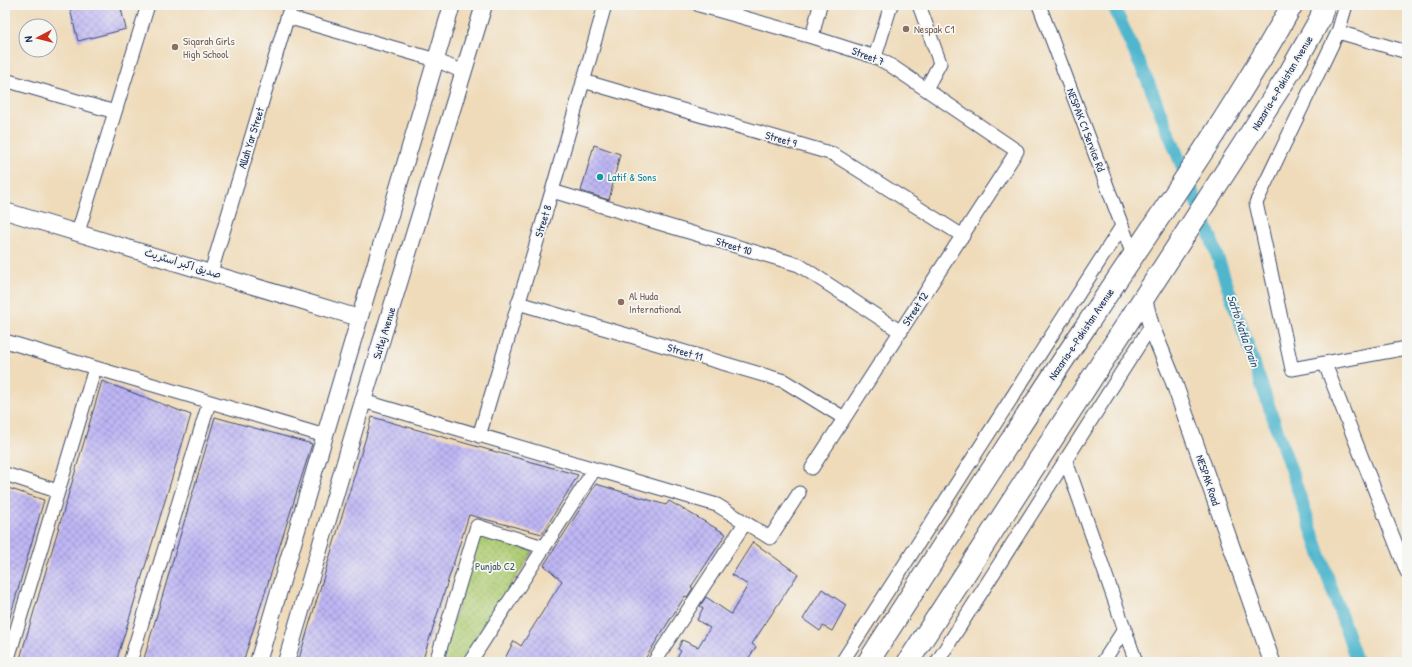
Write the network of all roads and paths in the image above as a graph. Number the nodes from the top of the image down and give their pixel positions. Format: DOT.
graph roads {
  1 [pos="148,5"];
  2 [pos="452,5"];
  3 [pos="484,5"];
  4 [pos="605,5"];
  5 [pos="698,5"];
  6 [pos="820,5"];
  7 [pos="891,5"];
  8 [pos="919,5"];
  9 [pos="1038,5"];
  10 [pos="1292,5"];
  11 [pos="1324,5"];
  12 [pos="1346,5"];
  13 [pos="287,8"];
  14 [pos="739,11"];
  15 [pos="1338,32"];
  16 [pos="812,37"];
  17 [pos="1407,52"];
  18 [pos="875,57"];
  19 [pos="436,60"];
  20 [pos="463,72"];
  21 [pos="5,80"];
  22 [pos="583,81"];
  23 [pos="926,89"];
  24 [pos="115,112"];
  25 [pos="1017,151"];
  26 [pos="552,191"];
  27 [pos="5,211"];
  28 [pos="1122,226"];
  29 [pos="78,232"];
  30 [pos="963,236"];
  31 [pos="1133,255"];
  32 [pos="211,272"];
  33 [pos="1144,299"];
  34 [pos="518,303"];
  35 [pos="359,318"];
  36 [pos="1151,326"];
  37 [pos="901,332"];
  38 [pos="5,342"];
  39 [pos="1406,349"];
  40 [pos="1325,364"];
  41 [pos="95,368"];
  42 [pos="363,401"];
  43 [pos="209,403"];
  44 [pos="844,418"];
  45 [pos="325,436"];
  46 [pos="479,436"];
  47 [pos="1066,461"];
  48 [pos="812,468"];
  49 [pos="594,470"];
  50 [pos="5,474"];
  51 [pos="58,491"];
  52 [pos="799,493"];
  53 [pos="745,523"];
  54 [pos="543,548"];
  55 [pos="1407,572"];
  56 [pos="1125,628"];
  57 [pos="265,640"];
  58 [pos="288,656"];
  59 [pos="7,662"];
  60 [pos="130,662"];
  61 [pos="258,662"];
  62 [pos="436,662"];
  63 [pos="470,662"];
  64 [pos="654,662"];
  65 [pos="842,662"];
  66 [pos="868,662"];
  67 [pos="908,662"];
  68 [pos="937,662"];
  69 [pos="1103,662"];
  70 [pos="1136,662"];
  71 [pos="1272,662"];
  1 -- 24 [label="street"];
  2 -- 19 [label="street"];
  3 -- 20 [label="street, Sutlej Avenue"];
  4 -- 22 [label="street, Street 8"];
  5 -- 14 [label="street, Street 7"];
  6 -- 16 [label="street"];
  7 -- 18 [label="street"];
  8 -- 23 [label="street"];
  9 -- 28 [label="street, NESPAK C1 Service Rd"];
  10 -- 31 [label="main road, Nazaria-e-Pakistan Avenue"];
  11 -- 33 [label="main road, Nazaria-e-Pakistan Avenue"];
  12 -- 15 [label="street"];
  13 -- 19 [label="street"];
  13 -- 32 [label="street, Allah Yar Street"];
  14 -- 16 [label="street, Street 7"];
  15 -- 17 [label="street"];
  15 -- 40 [label="street"];
  16 -- 18 [label="street, Street 7"];
  18 -- 23 [label="street, Street 7"];
  19 -- 20 [label="street"];
  19 -- 35 [label="street"];
  20 -- 42 [label="street, Sutlej Avenue"];
  21 -- 24 [label="street"];
  22 -- 26 [label="street, Street 8"];
  22 -- 30 [label="street, Street 9"];
  23 -- 25 [label="street, Street 7"];
  24 -- 29 [label="street"];
  25 -- 30 [label="street, Street 12"];
  26 -- 34 [label="street, Street 8"];
  26 -- 37 [label="street, Street 10"];
  27 -- 29 [label="street, صدیق اکبر اسٹریٹ"];
  28 -- 31 [label="street, NESPAK C1 Service Rd"];
  28 -- 65 [label="street"];
  29 -- 32 [label="street, صدیق اکبر اسٹریٹ"];
  30 -- 37 [label="street, Street 12"];
  31 -- 66 [label="main road, Nazaria-e-Pakistan Avenue"];
  32 -- 35 [label="street, صدیق اکبر اسٹریٹ"];
  33 -- 36 [label="street, NESPAK Road"];
  33 -- 67 [label="main road, Nazaria-e-Pakistan Avenue"];
  34 -- 44 [label="street, Street 11"];
  34 -- 46 [label="street, Street 8"];
  35 -- 45 [label="street"];
  36 -- 47 [label="street"];
  36 -- 71 [label="street, NESPAK Road"];
  37 -- 44 [label="street, Street 12"];
  38 -- 41 [label="street"];
  39 -- 40 [label="street"];
  40 -- 55 [label="street"];
  41 -- 43 [label="street"];
  41 -- 51 [label="street"];
  42 -- 46 [label="street"];
  42 -- 58 [label="street, Sutlej Avenue"];
  43 -- 45 [label="street"];
  43 -- 60 [label="street"];
  44 -- 48 [label="street, Street 12"];
  45 -- 57 [label="street"];
  46 -- 49 [label="street"];
  47 -- 56 [label="street"];
  47 -- 68 [label="street"];
  49 -- 53 [label="street"];
  49 -- 54 [label="street"];
  50 -- 51 [label="street"];
  51 -- 59 [label="street"];
  52 -- 53 [label="street"];
  53 -- 64 [label="street"];
  54 -- 62 [label="street"];
  54 -- 63 [label="street"];
  56 -- 69 [label="street"];
  56 -- 70 [label="street"];
  57 -- 58 [label="street"];
  57 -- 61 [label="street"];
}
